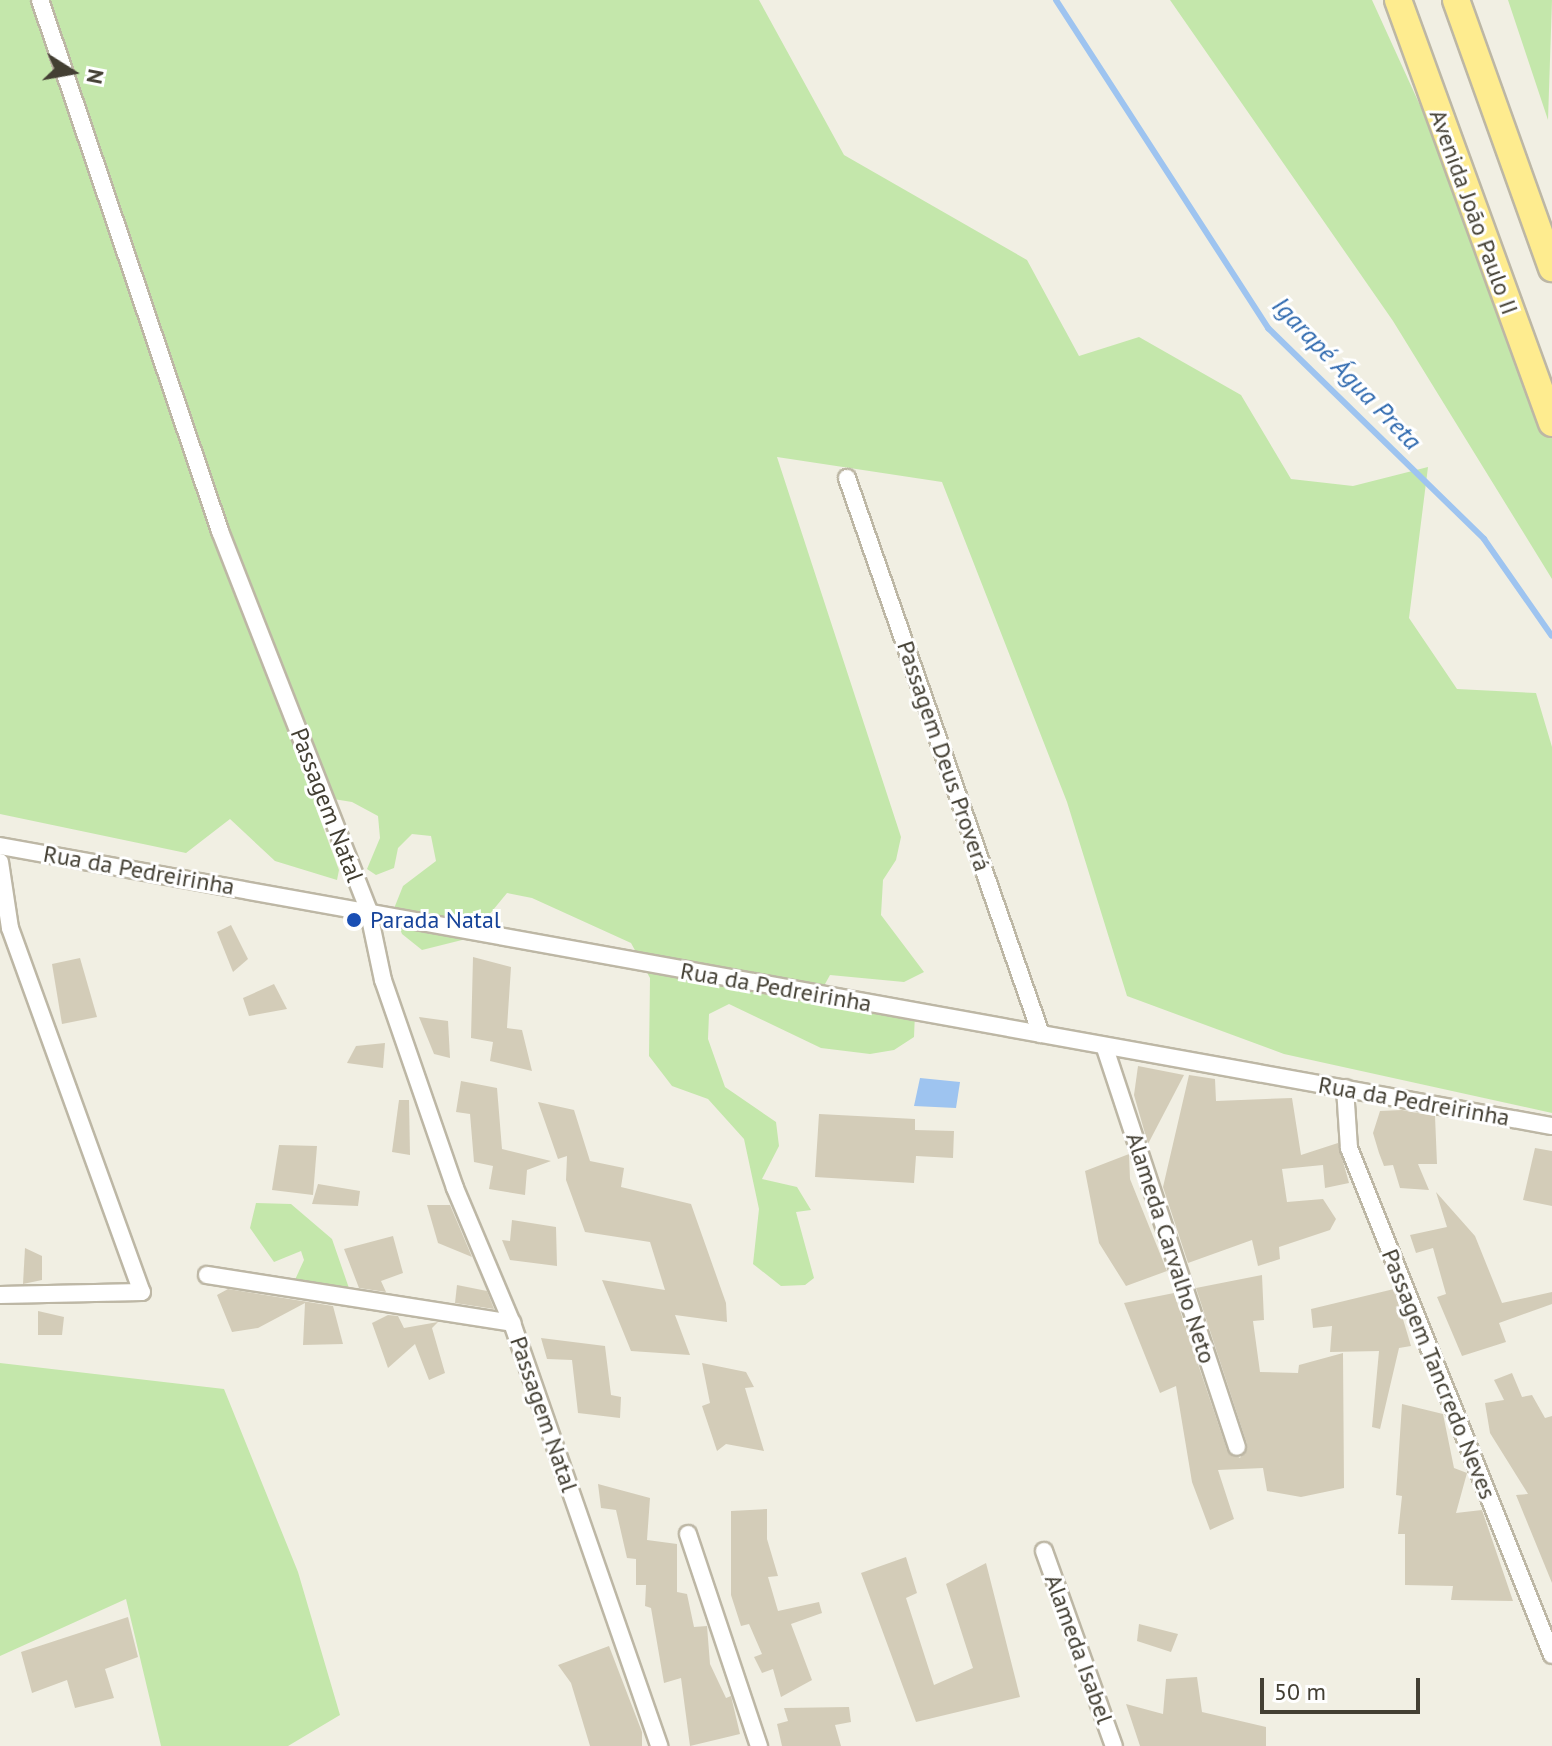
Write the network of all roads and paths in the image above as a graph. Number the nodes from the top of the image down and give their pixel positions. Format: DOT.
graph roads {
  1 [pos="40,0"];
  2 [pos="1398,0"];
  3 [pos="1456,0"];
  4 [pos="1552,268"];
  5 [pos="1552,423"];
  6 [pos="847,478"];
  7 [pos="0,846"];
  8 [pos="0,862"];
  9 [pos="368,909"];
  10 [pos="1041,1034"];
  11 [pos="1105,1048"];
  12 [pos="1345,1088"];
  13 [pos="1552,1126"];
  14 [pos="207,1275"];
  15 [pos="0,1295"];
  16 [pos="512,1323"];
  17 [pos="1237,1447"];
  18 [pos="688,1534"];
  19 [pos="1044,1551"];
  20 [pos="1552,1655"];
  21 [pos="659,1746"];
  22 [pos="759,1746"];
  23 [pos="1114,1746"];
  1 -- 9 [label="street, Passagem Natal"];
  2 -- 5 [label="main road, Avenida João Paulo II"];
  3 -- 4 [label="main road"];
  6 -- 10 [label="street, Passagem Deus Proverá"];
  7 -- 9 [label="street, Rua da Pedreirinha"];
  8 -- 15 [label="street"];
  9 -- 10 [label="street, Rua da Pedreirinha"];
  9 -- 16 [label="street, Passagem Natal"];
  10 -- 11 [label="street, Rua da Pedreirinha"];
  11 -- 12 [label="street, Rua da Pedreirinha"];
  11 -- 17 [label="street, Alameda Carvalho Neto"];
  12 -- 13 [label="street, Rua da Pedreirinha"];
  12 -- 20 [label="street, Passagem Tancredo Neves"];
  14 -- 16 [label="street"];
  16 -- 21 [label="street, Passagem Natal"];
  18 -- 22 [label="street"];
  19 -- 23 [label="street, Alameda Isabel"];
}
